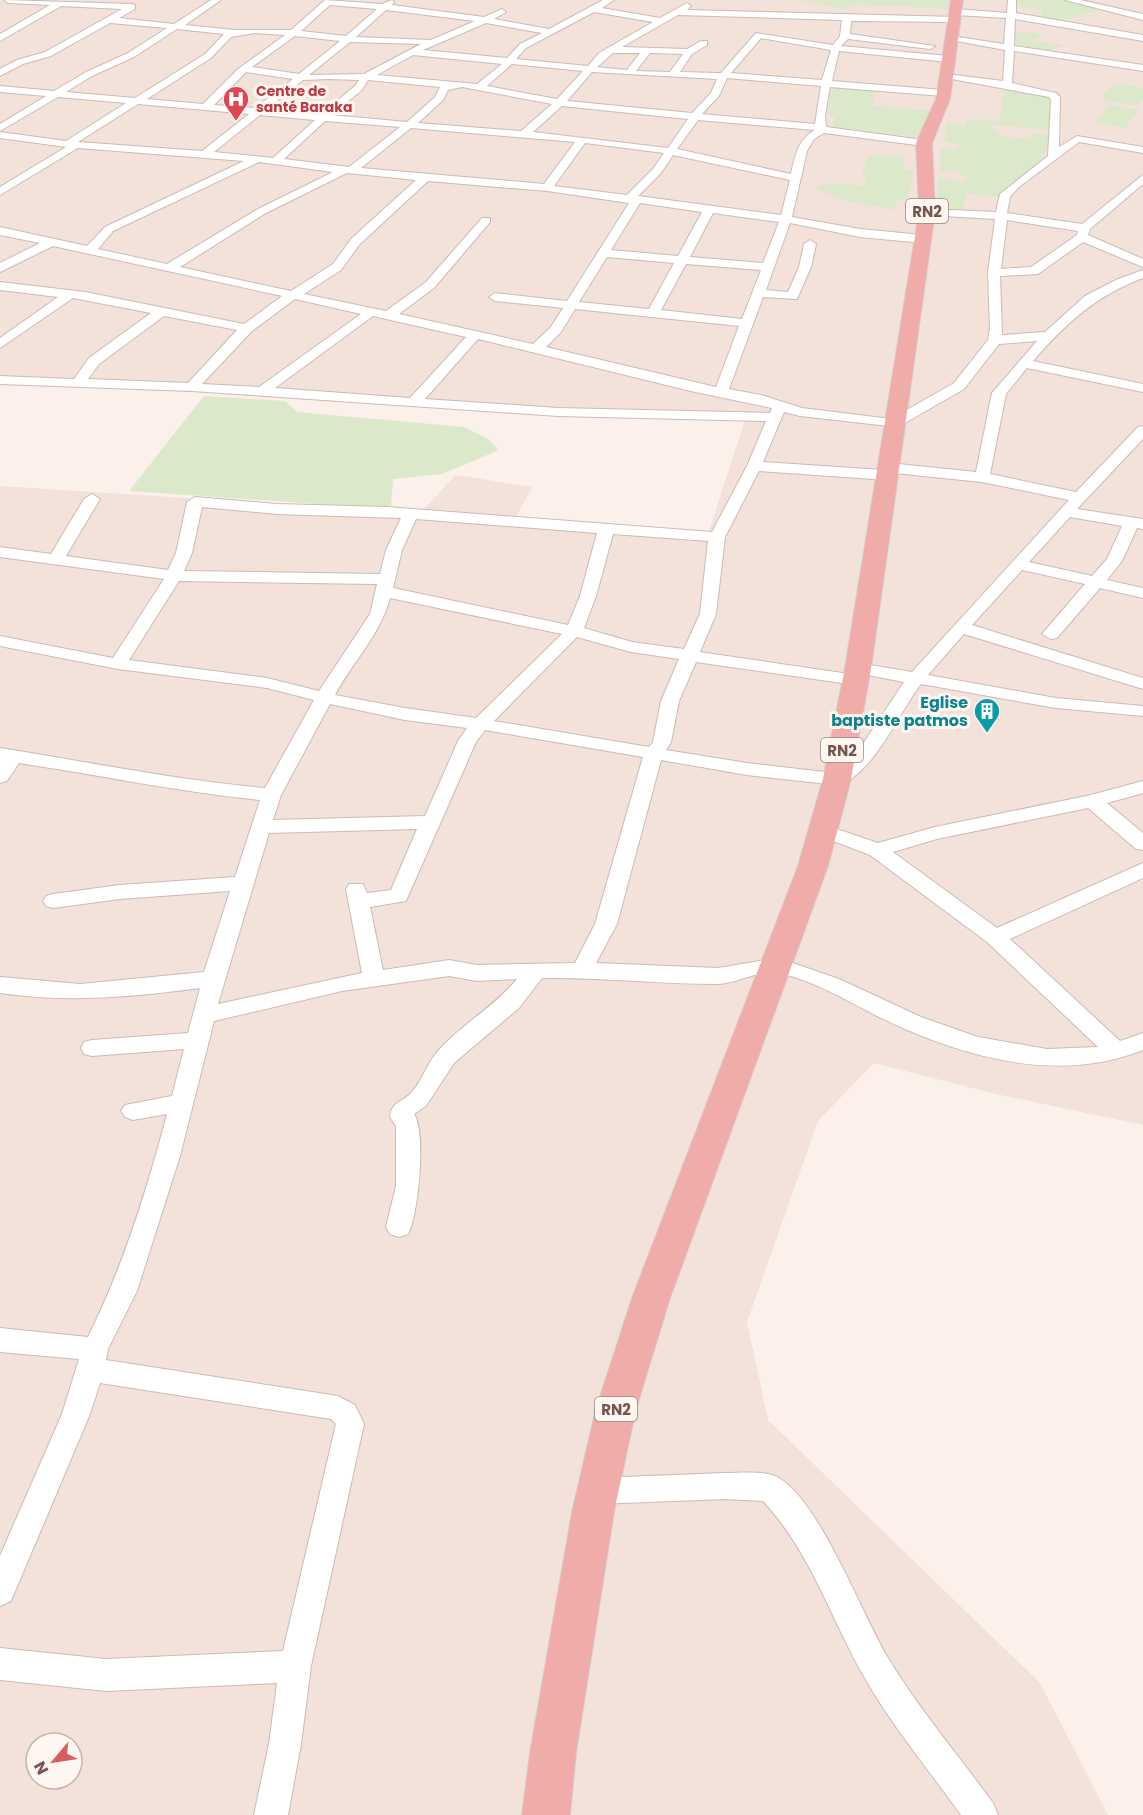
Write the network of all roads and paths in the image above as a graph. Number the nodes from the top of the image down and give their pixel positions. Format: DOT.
graph roads {
  1 [pos="8,0"];
  2 [pos="106,0"];
  3 [pos="144,0"];
  4 [pos="217,0"];
  5 [pos="393,0"];
  6 [pos="610,0"];
  7 [pos="698,0"];
  8 [pos="1012,0"];
  9 [pos="1069,0"];
  10 [pos="330,1"];
  11 [pos="61,2"];
  12 [pos="451,3"];
  13 [pos="98,6"];
  14 [pos="132,7"];
  15 [pos="384,7"];
  16 [pos="592,9"];
  17 [pos="956,10"];
  18 [pos="438,12"];
  19 [pos="502,12"];
  20 [pos="676,12"];
  21 [pos="770,14"];
  22 [pos="1012,16"];
  23 [pos="1143,17"];
  24 [pos="848,18"];
  25 [pos="109,20"];
  26 [pos="485,20"];
  27 [pos="659,20"];
  28 [pos="1143,24"];
  29 [pos="176,26"];
  30 [pos="548,31"];
  31 [pos="233,32"];
  32 [pos="293,33"];
  33 [pos="1109,33"];
  34 [pos="759,35"];
  35 [pos="846,36"];
  36 [pos="0,38"];
  37 [pos="1092,38"];
  38 [pos="348,39"];
  39 [pos="1143,39"];
  40 [pos="438,42"];
  41 [pos="704,44"];
  42 [pos="1009,46"];
  43 [pos="1066,47"];
  44 [pos="950,48"];
  45 [pos="836,49"];
  46 [pos="610,50"];
  47 [pos="647,50"];
  48 [pos="411,52"];
  49 [pos="689,52"];
  50 [pos="1050,52"];
  51 [pos="511,61"];
  52 [pos="553,65"];
  53 [pos="1143,68"];
  54 [pos="244,69"];
  55 [pos="591,69"];
  56 [pos="0,73"];
  57 [pos="545,73"];
  58 [pos="629,73"];
  59 [pos="302,75"];
  60 [pos="673,75"];
  61 [pos="724,75"];
  62 [pos="365,78"];
  63 [pos="790,80"];
  64 [pos="828,82"];
  65 [pos="452,85"];
  66 [pos="1007,85"];
  67 [pos="478,88"];
  68 [pos="0,89"];
  69 [pos="529,89"];
  70 [pos="944,90"];
  71 [pos="767,91"];
  72 [pos="58,93"];
  73 [pos="521,97"];
  74 [pos="900,98"];
  75 [pos="139,99"];
  76 [pos="559,102"];
  77 [pos="207,106"];
  78 [pos="258,111"];
  79 [pos="695,116"];
  80 [pos="322,117"];
  81 [pos="409,125"];
  82 [pos="0,128"];
  83 [pos="820,128"];
  84 [pos="0,135"];
  85 [pos="522,135"];
  86 [pos="1053,135"];
  87 [pos="1077,139"];
  88 [pos="582,140"];
  89 [pos="924,143"];
  90 [pos="72,144"];
  91 [pos="671,150"];
  92 [pos="1143,150"];
  93 [pos="206,154"];
  94 [pos="1053,157"];
  95 [pos="258,159"];
  96 [pos="276,160"];
  97 [pos="348,170"];
  98 [pos="427,176"];
  99 [pos="1143,178"];
  100 [pos="797,179"];
  101 [pos="547,188"];
  102 [pos="0,192"];
  103 [pos="632,200"];
  104 [pos="708,211"];
  105 [pos="927,212"];
  106 [pos="1001,216"];
  107 [pos="486,219"];
  108 [pos="786,219"];
  109 [pos="0,231"];
  110 [pos="1084,233"];
  111 [pos="923,239"];
  112 [pos="52,242"];
  113 [pos="810,244"];
  114 [pos="91,249"];
  115 [pos="603,253"];
  116 [pos="684,259"];
  117 [pos="1143,263"];
  118 [pos="767,267"];
  119 [pos="0,268"];
  120 [pos="169,268"];
  121 [pos="994,273"];
  122 [pos="1143,274"];
  123 [pos="0,286"];
  124 [pos="758,293"];
  125 [pos="69,295"];
  126 [pos="293,295"];
  127 [pos="495,297"];
  128 [pos="571,305"];
  129 [pos="162,312"];
  130 [pos="371,312"];
  131 [pos="653,314"];
  132 [pos="388,316"];
  133 [pos="748,323"];
  134 [pos="247,328"];
  135 [pos="475,335"];
  136 [pos="1046,336"];
  137 [pos="995,340"];
  138 [pos="0,344"];
  139 [pos="536,349"];
  140 [pos="1024,363"];
  141 [pos="0,380"];
  142 [pos="77,384"];
  143 [pos="192,387"];
  144 [pos="1143,388"];
  145 [pos="261,393"];
  146 [pos="721,393"];
  147 [pos="415,401"];
  148 [pos="776,412"];
  149 [pos="893,424"];
  150 [pos="1143,430"];
  151 [pos="754,466"];
  152 [pos="888,472"];
  153 [pos="982,477"];
  154 [pos="1080,498"];
  155 [pos="92,499"];
  156 [pos="1066,512"];
  157 [pos="410,515"];
  158 [pos="1138,523"];
  159 [pos="606,529"];
  160 [pos="717,537"];
  161 [pos="0,552"];
  162 [pos="56,560"];
  163 [pos="1018,564"];
  164 [pos="174,576"];
  165 [pos="1096,580"];
  166 [pos="385,585"];
  167 [pos="1143,593"];
  168 [pos="961,627"];
  169 [pos="574,631"];
  170 [pos="1051,634"];
  171 [pos="0,641"];
  172 [pos="690,657"];
  173 [pos="118,664"];
  174 [pos="857,674"];
  175 [pos="915,679"];
  176 [pos="1143,684"];
  177 [pos="326,698"];
  178 [pos="1143,711"];
  179 [pos="480,724"];
  180 [pos="7,755"];
  181 [pos="653,755"];
  182 [pos="0,777"];
  183 [pos="837,779"];
  184 [pos="1143,787"];
  185 [pos="271,795"];
  186 [pos="1092,801"];
  187 [pos="429,824"];
  188 [pos="262,827"];
  189 [pos="822,830"];
  190 [pos="1143,844"];
  191 [pos="877,850"];
  192 [pos="1143,870"];
  193 [pos="244,883"];
  194 [pos="53,901"];
  195 [pos="995,937"];
  196 [pos="775,964"];
  197 [pos="583,968"];
  198 [pos="536,971"];
  199 [pos="377,978"];
  200 [pos="213,979"];
  201 [pos="0,985"];
  202 [pos="206,1015"];
  203 [pos="200,1040"];
  204 [pos="1143,1041"];
  205 [pos="92,1048"];
  206 [pos="1118,1052"];
  207 [pos="182,1103"];
  208 [pos="133,1111"];
  209 [pos="399,1227"];
  210 [pos="0,1340"];
  211 [pos="93,1360"];
  212 [pos="597,1491"];
  213 [pos="0,1591"];
  214 [pos="0,1664"];
  215 [pos="294,1666"];
  216 [pos="271,1815"];
  217 [pos="546,1815"];
  218 [pos="981,1815"];
  1 -- 11 [label="street"];
  2 -- 13 [label="street"];
  3 -- 14 [label="street"];
  4 -- 29 [label="street"];
  5 -- 15 [label="street"];
  6 -- 16 [label="street"];
  7 -- 20 [label="street"];
  8 -- 22 [label="street"];
  9 -- 23 [label="street"];
  10 -- 15 [label="street"];
  10 -- 32 [label="street"];
  11 -- 13 [label="street"];
  11 -- 36 [label="street"];
  12 -- 18 [label="street"];
  13 -- 14 [label="street"];
  14 -- 25 [label="street"];
  15 -- 18 [label="street"];
  15 -- 38 [label="street"];
  16 -- 27 [label="street"];
  16 -- 30 [label="street"];
  17 -- 22 [label="street"];
  17 -- 24 [label="street"];
  17 -- 44 [label="highway, RN2"];
  18 -- 26 [label="street"];
  19 -- 26 [label="street"];
  20 -- 21 [label="street"];
  20 -- 27 [label="street"];
  21 -- 24 [label="street"];
  21 -- 34 [label="street"];
  22 -- 33 [label="street"];
  22 -- 42 [label="street"];
  24 -- 35 [label="street"];
  25 -- 29 [label="street"];
  25 -- 56 [label="street"];
  26 -- 30 [label="street"];
  26 -- 40 [label="street"];
  27 -- 46 [label="street"];
  28 -- 33 [label="street"];
  29 -- 31 [label="street"];
  29 -- 72 [label="street"];
  30 -- 51 [label="street"];
  31 -- 32 [label="street"];
  31 -- 75 [label="street"];
  32 -- 38 [label="street"];
  32 -- 54 [label="street"];
  33 -- 37 [label="street"];
  33 -- 39 [label="street"];
  34 -- 45 [label="street"];
  34 -- 61 [label="street"];
  35 -- 44 [label="street"];
  35 -- 45 [label="street"];
  38 -- 40 [label="street"];
  38 -- 59 [label="street"];
  40 -- 48 [label="street"];
  41 -- 49 [label="street"];
  42 -- 44 [label="street"];
  42 -- 50 [label="street"];
  42 -- 66 [label="street"];
  43 -- 50 [label="street"];
  44 -- 45 [label="street"];
  44 -- 70 [label="highway, RN2"];
  45 -- 64 [label="street"];
  46 -- 47 [label="street"];
  46 -- 55 [label="street"];
  47 -- 49 [label="street"];
  47 -- 58 [label="street"];
  48 -- 51 [label="street"];
  48 -- 62 [label="street"];
  49 -- 60 [label="street"];
  50 -- 53 [label="street"];
  51 -- 52 [label="street"];
  51 -- 67 [label="street"];
  52 -- 55 [label="street"];
  52 -- 57 [label="street"];
  54 -- 59 [label="street"];
  54 -- 77 [label="street"];
  55 -- 58 [label="street"];
  55 -- 76 [label="street"];
  58 -- 60 [label="street"];
  59 -- 62 [label="street"];
  59 -- 78 [label="street"];
  60 -- 61 [label="street"];
  61 -- 63 [label="street"];
  61 -- 79 [label="street"];
  62 -- 65 [label="street"];
  62 -- 80 [label="street"];
  63 -- 64 [label="street"];
  63 -- 71 [label="street"];
  64 -- 70 [label="street"];
  64 -- 83 [label="street"];
  65 -- 67 [label="street"];
  65 -- 81 [label="street"];
  66 -- 70 [label="street"];
  66 -- 86 [label="street"];
  67 -- 73 [label="street"];
  68 -- 72 [label="street"];
  69 -- 73 [label="street"];
  70 -- 74 [label="street"];
  70 -- 89 [label="highway, RN2"];
  72 -- 75 [label="street"];
  72 -- 82 [label="street"];
  73 -- 76 [label="street"];
  75 -- 77 [label="street"];
  75 -- 90 [label="street"];
  76 -- 79 [label="street"];
  76 -- 85 [label="street"];
  77 -- 78 [label="street"];
  78 -- 80 [label="street"];
  78 -- 93 [label="street"];
  79 -- 83 [label="street"];
  79 -- 91 [label="street"];
  80 -- 81 [label="street"];
  80 -- 96 [label="street"];
  81 -- 85 [label="street"];
  81 -- 97 [label="street"];
  83 -- 89 [label="street"];
  83 -- 100 [label="street"];
  84 -- 90 [label="street"];
  85 -- 88 [label="street"];
  86 -- 87 [label="street"];
  86 -- 94 [label="street"];
  87 -- 92 [label="street"];
  87 -- 94 [label="street"];
  88 -- 91 [label="street"];
  88 -- 101 [label="street"];
  89 -- 105 [label="highway, RN2"];
  90 -- 93 [label="street"];
  90 -- 102 [label="street"];
  91 -- 100 [label="street"];
  91 -- 103 [label="street"];
  93 -- 95 [label="street"];
  94 -- 106 [label="street"];
  95 -- 96 [label="street"];
  95 -- 114 [label="street"];
  96 -- 97 [label="street"];
  97 -- 98 [label="street"];
  97 -- 120 [label="street"];
  98 -- 101 [label="street"];
  98 -- 126 [label="street"];
  99 -- 110 [label="street"];
  100 -- 108 [label="street"];
  101 -- 103 [label="street"];
  103 -- 104 [label="street"];
  103 -- 115 [label="street"];
  104 -- 108 [label="street"];
  104 -- 116 [label="street"];
  105 -- 106 [label="street"];
  105 -- 111 [label="highway, RN2"];
  106 -- 110 [label="street"];
  106 -- 121 [label="street"];
  107 -- 132 [label="street"];
  108 -- 111 [label="street"];
  108 -- 118 [label="street"];
  109 -- 112 [label="street"];
  110 -- 117 [label="street"];
  110 -- 121 [label="street"];
  111 -- 149 [label="highway, RN2"];
  112 -- 114 [label="street"];
  112 -- 119 [label="street"];
  113 -- 124 [label="street"];
  114 -- 120 [label="street"];
  115 -- 116 [label="street"];
  115 -- 128 [label="street"];
  116 -- 118 [label="street"];
  116 -- 131 [label="street"];
  118 -- 124 [label="street"];
  120 -- 126 [label="street"];
  121 -- 137 [label="street"];
  122 -- 136 [label="street"];
  123 -- 125 [label="street"];
  124 -- 133 [label="street"];
  125 -- 129 [label="street"];
  125 -- 138 [label="street"];
  126 -- 130 [label="street"];
  126 -- 134 [label="street"];
  127 -- 128 [label="street"];
  128 -- 131 [label="street"];
  128 -- 139 [label="street"];
  129 -- 134 [label="street"];
  129 -- 142 [label="street"];
  130 -- 132 [label="street"];
  130 -- 145 [label="street"];
  131 -- 133 [label="street"];
  132 -- 135 [label="street"];
  133 -- 146 [label="street"];
  134 -- 143 [label="street"];
  135 -- 139 [label="street"];
  135 -- 147 [label="street"];
  136 -- 137 [label="street"];
  136 -- 140 [label="street"];
  137 -- 149 [label="street"];
  139 -- 146 [label="street"];
  140 -- 144 [label="street"];
  140 -- 153 [label="street"];
  141 -- 142 [label="street"];
  142 -- 143 [label="street"];
  143 -- 145 [label="street"];
  145 -- 147 [label="street"];
  146 -- 148 [label="street"];
  147 -- 148 [label="street"];
  148 -- 149 [label="street"];
  148 -- 151 [label="street"];
  149 -- 152 [label="highway, RN2"];
  150 -- 154 [label="street"];
  151 -- 152 [label="street"];
  151 -- 160 [label="street"];
  152 -- 153 [label="street"];
  152 -- 174 [label="highway, RN2"];
  153 -- 154 [label="street"];
  154 -- 156 [label="street"];
  155 -- 162 [label="street"];
  156 -- 158 [label="street"];
  156 -- 163 [label="street"];
  157 -- 159 [label="street"];
  157 -- 164 [label="street"];
  157 -- 166 [label="street"];
  158 -- 165 [label="street"];
  159 -- 160 [label="street"];
  159 -- 169 [label="street"];
  160 -- 172 [label="street"];
  161 -- 162 [label="street"];
  162 -- 164 [label="street"];
  163 -- 165 [label="street"];
  163 -- 168 [label="street"];
  164 -- 166 [label="street"];
  164 -- 173 [label="street"];
  165 -- 167 [label="street"];
  165 -- 170 [label="street"];
  166 -- 169 [label="street"];
  166 -- 177 [label="street"];
  168 -- 175 [label="street"];
  168 -- 176 [label="street"];
  169 -- 172 [label="street"];
  169 -- 179 [label="street"];
  171 -- 173 [label="street"];
  172 -- 174 [label="street"];
  172 -- 181 [label="street"];
  173 -- 177 [label="street"];
  174 -- 175 [label="street"];
  174 -- 183 [label="highway, RN2"];
  175 -- 178 [label="street"];
  175 -- 183 [label="street"];
  177 -- 179 [label="street"];
  177 -- 185 [label="street"];
  179 -- 181 [label="street"];
  179 -- 187 [label="street"];
  180 -- 182 [label="street"];
  180 -- 185 [label="street"];
  181 -- 183 [label="street"];
  181 -- 197 [label="street"];
  183 -- 189 [label="highway, RN2"];
  184 -- 186 [label="street"];
  185 -- 188 [label="street"];
  186 -- 190 [label="street"];
  186 -- 191 [label="street"];
  187 -- 188 [label="street"];
  187 -- 199 [label="street"];
  188 -- 193 [label="street"];
  189 -- 191 [label="street"];
  189 -- 196 [label="highway, RN2"];
  191 -- 195 [label="street"];
  192 -- 195 [label="street"];
  193 -- 194 [label="street"];
  193 -- 200 [label="street"];
  195 -- 206 [label="street"];
  196 -- 197 [label="street"];
  196 -- 206 [label="street"];
  196 -- 212 [label="highway, RN2"];
  197 -- 198 [label="street"];
  198 -- 199 [label="street"];
  198 -- 209 [label="street"];
  199 -- 202 [label="street"];
  200 -- 201 [label="street"];
  200 -- 202 [label="street"];
  202 -- 203 [label="street"];
  203 -- 205 [label="street"];
  203 -- 207 [label="street"];
  204 -- 206 [label="street"];
  207 -- 208 [label="street"];
  207 -- 211 [label="street"];
  210 -- 211 [label="street"];
  211 -- 213 [label="street"];
  211 -- 215 [label="street"];
  212 -- 217 [label="highway, RN2"];
  212 -- 218 [label="street"];
  214 -- 215 [label="street"];
  215 -- 216 [label="street"];
}
